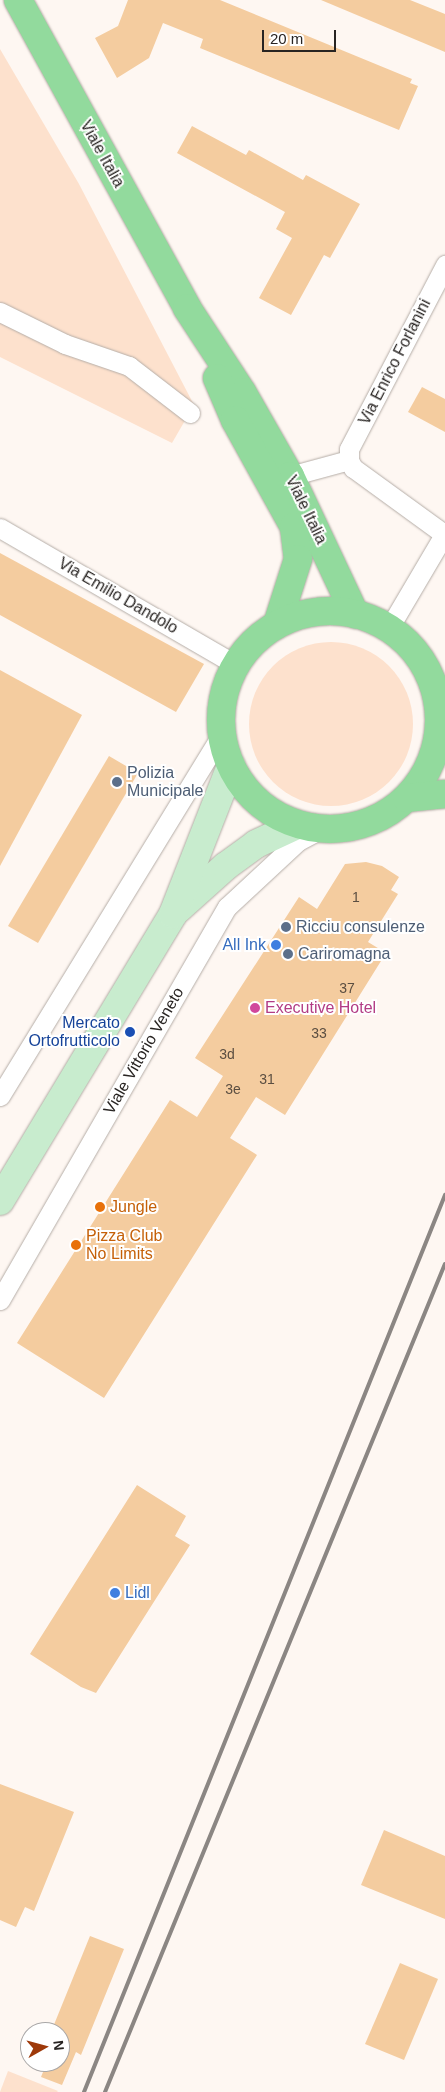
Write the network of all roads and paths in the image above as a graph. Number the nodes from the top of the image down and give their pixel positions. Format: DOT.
graph roads {
  1 [pos="18,0"];
  2 [pos="445,265"];
  3 [pos="187,308"];
  4 [pos="0,312"];
  5 [pos="190,413"];
  6 [pos="349,460"];
  7 [pos="290,476"];
  8 [pos="0,528"];
  9 [pos="444,534"];
  10 [pos="355,614"];
  11 [pos="277,624"];
  12 [pos="389,628"];
  13 [pos="236,665"];
  14 [pos="440,697"];
  15 [pos="222,734"];
  16 [pos="231,766"];
  17 [pos="445,794"];
  18 [pos="406,798"];
  19 [pos="309,827"];
  20 [pos="173,914"];
  21 [pos="0,1096"];
  22 [pos="0,1201"];
  23 [pos="0,1300"];
  1 -- 3 [label="main road, Viale Italia"];
  2 -- 6 [label="street, Via Enrico Forlanini"];
  3 -- 7 [label="main road, Viale Italia"];
  3 -- 11 [label="main road, Viale Italia"];
  4 -- 5 [label="street"];
  6 -- 7 [label="street"];
  6 -- 9 [label="street"];
  7 -- 10 [label="main road, Viale Italia"];
  8 -- 13 [label="street, Via Emilio Dandolo"];
  9 -- 12 [label="street"];
  10 -- 11 [label="main road"];
  10 -- 12 [label="main road"];
  11 -- 13 [label="main road"];
  12 -- 14 [label="main road"];
  13 -- 15 [label="main road"];
  14 -- 18 [label="main road"];
  15 -- 16 [label="main road"];
  15 -- 21 [label="street"];
  16 -- 19 [label="main road"];
  16 -- 20 [label="main road"];
  17 -- 18 [label="main road"];
  18 -- 19 [label="main road"];
  19 -- 20 [label="main road"];
  19 -- 23 [label="street, Viale Vittorio Veneto"];
  20 -- 22 [label="main road"];
}
